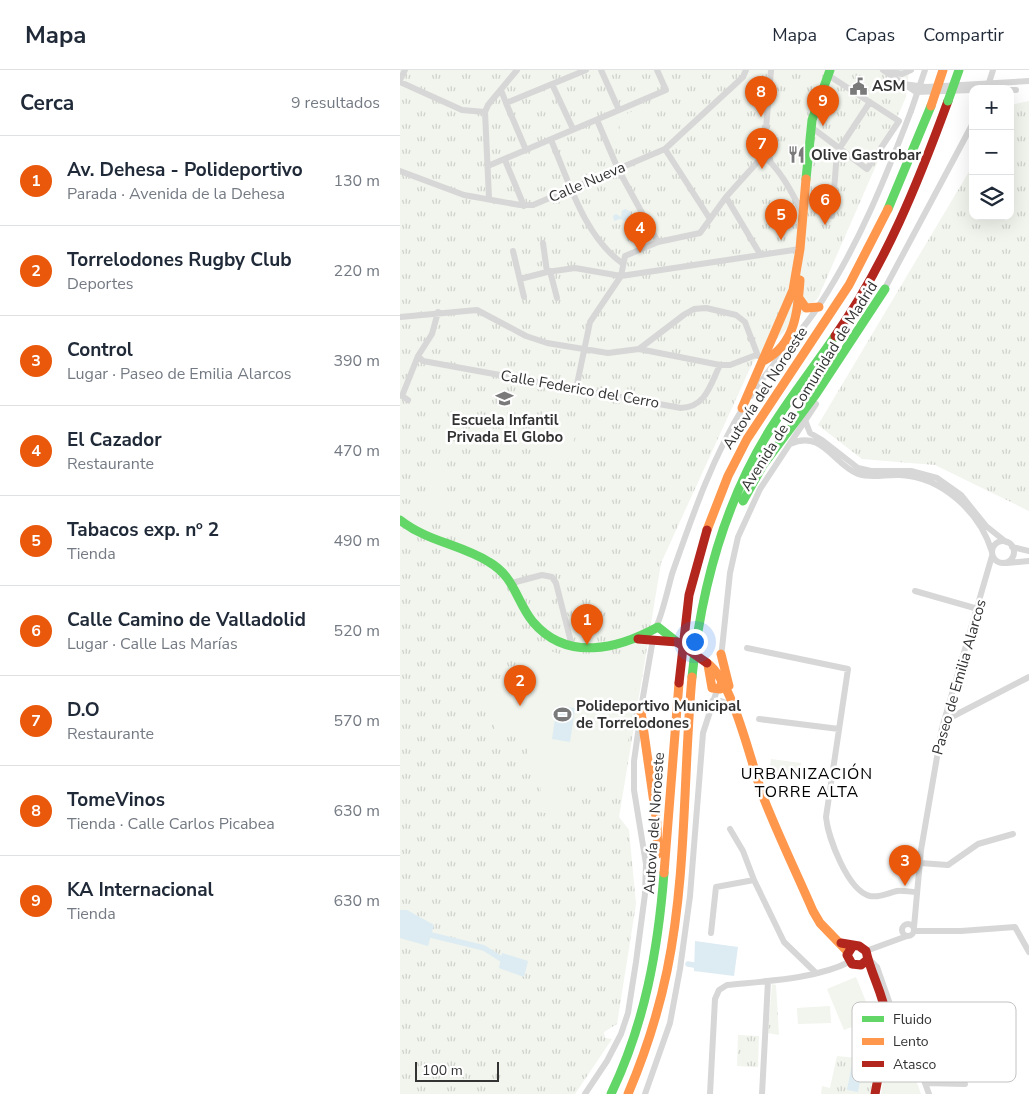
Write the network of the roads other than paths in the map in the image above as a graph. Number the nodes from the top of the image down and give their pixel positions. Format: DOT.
graph roads {
  1 [pos="405,70"];
  2 [pos="586,70"];
  3 [pos="601,70"];
  4 [pos="657,70"];
  5 [pos="746,70"];
  6 [pos="771,70"];
  7 [pos="883,70"];
  8 [pos="887,70"];
  9 [pos="911,70"];
  10 [pos="925,70"];
  11 [pos="944,70"];
  12 [pos="959,70"];
  13 [pos="993,70"];
  14 [pos="514,71"];
  15 [pos="832,72"];
  16 [pos="400,81"];
  17 [pos="1029,81"];
  18 [pos="552,84"];
  19 [pos="902,84"];
  20 [pos="988,85"];
  21 [pos="501,90"];
  22 [pos="969,90"];
  23 [pos="870,102"];
  24 [pos="506,103"];
  25 [pos="619,110"];
  26 [pos="485,112"];
  27 [pos="597,120"];
  28 [pos="766,126"];
  29 [pos="573,130"];
  30 [pos="815,130"];
  31 [pos="969,130"];
  32 [pos="551,140"];
  33 [pos="665,148"];
  34 [pos="839,148"];
  35 [pos="526,150"];
  36 [pos="762,157"];
  37 [pos="505,160"];
  38 [pos="771,163"];
  39 [pos="488,166"];
  40 [pos="618,169"];
  41 [pos="400,170"];
  42 [pos="572,188"];
  43 [pos="726,197"];
  44 [pos="490,198"];
  45 [pos="524,206"];
  46 [pos="803,214"];
  47 [pos="832,216"];
  48 [pos="710,219"];
  49 [pos="658,242"];
  50 [pos="543,243"];
  51 [pos="800,249"];
  52 [pos="513,251"];
  53 [pos="760,254"];
  54 [pos="622,263"];
  55 [pos="549,271"];
  56 [pos="621,276"];
  57 [pos="520,279"];
  58 [pos="885,289"];
  59 [pos="524,297"];
  60 [pos="557,298"];
  61 [pos="799,298"];
  62 [pos="818,306"];
  63 [pos="438,312"];
  64 [pos="400,317"];
  65 [pos="639,349"];
  66 [pos="583,350"];
  67 [pos="418,356"];
  68 [pos="760,358"];
  69 [pos="720,365"];
  70 [pos="576,389"];
  71 [pos="408,400"];
  72 [pos="742,408"];
  73 [pos="805,420"];
  74 [pos="809,436"];
  75 [pos="789,445"];
  76 [pos="960,497"];
  77 [pos="400,520"];
  78 [pos="1009,544"];
  79 [pos="1029,551"];
  80 [pos="992,554"];
  81 [pos="1029,561"];
  82 [pos="1004,563"];
  83 [pos="987,580"];
  84 [pos="512,583"];
  85 [pos="915,591"];
  86 [pos="978,609"];
  87 [pos="653,632"];
  88 [pos="636,639"];
  89 [pos="696,640"];
  90 [pos="572,646"];
  91 [pos="747,648"];
  92 [pos="721,654"];
  93 [pos="650,657"];
  94 [pos="1029,677"];
  95 [pos="719,679"];
  96 [pos="717,690"];
  97 [pos="712,701"];
  98 [pos="950,702"];
  99 [pos="731,708"];
  100 [pos="961,711"];
  101 [pos="641,712"];
  102 [pos="759,719"];
  103 [pos="944,721"];
  104 [pos="739,726"];
  105 [pos="839,729"];
  106 [pos="730,829"];
  107 [pos="1013,834"];
  108 [pos="920,863"];
  109 [pos="754,880"];
  110 [pos="916,892"];
  111 [pos="915,907"];
  112 [pos="904,927"];
  113 [pos="914,929"];
  114 [pos="711,933"];
  115 [pos="907,936"];
  116 [pos="890,942"];
  117 [pos="851,949"];
  118 [pos="1029,952"];
  119 [pos="865,958"];
  120 [pos="849,962"];
  121 [pos="816,972"];
  122 [pos="768,981"];
  123 [pos="646,1001"];
  124 [pos="883,1002"];
  125 [pos="889,1002"];
  126 [pos="647,1051"];
  127 [pos="925,1083"];
  128 [pos="964,1084"];
  129 [pos="585,1094"];
  130 [pos="611,1094"];
  131 [pos="628,1094"];
  132 [pos="634,1094"];
  133 [pos="644,1094"];
  134 [pos="710,1094"];
  135 [pos="762,1094"];
  136 [pos="929,1094"];
  1 -- 16 [label="street"];
  2 -- 18 [label="street"];
  3 -- 25 [label="street"];
  4 -- 25 [label="street"];
  5 -- 33 [label="street, Calle Nueva"];
  6 -- 28 [label="street"];
  7 -- 19 [label="street"];
  8 -- 9 [label="street"];
  10 -- 62 [label="street, bridge"];
  11 -- 123 [label="main road, Autovía del Noroeste, bridge"];
  12 -- 89 [label="main road, Autovía del Noroeste, bridge"];
  13 -- 20 [label="street, bridge"];
  14 -- 21 [label="street"];
  15 -- 23 [label="street"];
  15 -- 30 [label="main road"];
  15 -- 46 [label="main road"];
  16 -- 26 [label="street"];
  17 -- 19 [label="street"];
  18 -- 24 [label="street"];
  18 -- 29 [label="street"];
  19 -- 22 [label="street"];
  21 -- 24 [label="street"];
  21 -- 26 [label="street"];
  23 -- 34 [label="street"];
  23 -- 34 [label="street"];
  24 -- 35 [label="street"];
  25 -- 27 [label="street"];
  26 -- 39 [label="street"];
  27 -- 29 [label="street"];
  27 -- 40 [label="street"];
  28 -- 36 [label="street"];
  28 -- 38 [label="street"];
  29 -- 32 [label="street"];
  30 -- 34 [label="street"];
  30 -- 61 [label="main road"];
  31 -- 58 [label="street, Avenida de la Comunidad de Madrid"];
  32 -- 35 [label="street"];
  32 -- 42 [label="street"];
  33 -- 40 [label="street, Calle Nueva"];
  33 -- 48 [label="street"];
  34 -- 47 [label="street"];
  35 -- 37 [label="street"];
  36 -- 38 [label="street"];
  36 -- 43 [label="street"];
  37 -- 39 [label="street"];
  37 -- 45 [label="street"];
  38 -- 46 [label="street"];
  39 -- 44 [label="street"];
  40 -- 42 [label="street, Calle Nueva"];
  40 -- 49 [label="street"];
  41 -- 44 [label="street"];
  42 -- 45 [label="street, Calle Nueva"];
  42 -- 54 [label="street"];
  43 -- 48 [label="street"];
  43 -- 53 [label="street"];
  44 -- 45 [label="street"];
  46 -- 51 [label="main road"];
  48 -- 49 [label="street"];
  49 -- 54 [label="street"];
  50 -- 55 [label="street"];
  51 -- 53 [label="street"];
  51 -- 68 [label="main road"];
  52 -- 57 [label="street"];
  53 -- 56 [label="street"];
  54 -- 56 [label="street"];
  55 -- 56 [label="street"];
  55 -- 57 [label="street"];
  55 -- 60 [label="street"];
  56 -- 66 [label="street"];
  57 -- 59 [label="street"];
  58 -- 73 [label="street, Avenida de la Comunidad de Madrid"];
  58 -- 89 [label="main road"];
  61 -- 62 [label="main road"];
  61 -- 68 [label="main road"];
  62 -- 72 [label="street"];
  63 -- 64 [label="street"];
  63 -- 66 [label="street"];
  63 -- 67 [label="street"];
  65 -- 66 [label="street"];
  65 -- 68 [label="street"];
  65 -- 69 [label="street"];
  66 -- 70 [label="street"];
  67 -- 70 [label="street, Calle Federico del Cerro"];
  67 -- 71 [label="street"];
  68 -- 69 [label="street"];
  68 -- 72 [label="main road"];
  69 -- 70 [label="street, Calle Federico del Cerro"];
  72 -- 87 [label="street"];
  73 -- 74 [label="street"];
  73 -- 75 [label="street, Avenida de la Comunidad de Madrid"];
  74 -- 75 [label="street"];
  74 -- 76 [label="street"];
  75 -- 92 [label="street, Avenida de la Comunidad de Madrid"];
  76 -- 78 [label="street"];
  76 -- 80 [label="street"];
  77 -- 84 [label="main road"];
  78 -- 79 [label="street"];
  78 -- 80 [label="street"];
  78 -- 82 [label="street"];
  80 -- 82 [label="street"];
  80 -- 83 [label="street, Paseo de Emilia Alarcos"];
  81 -- 82 [label="street"];
  82 -- 83 [label="street, Paseo de Emilia Alarcos"];
  83 -- 86 [label="street, Paseo de Emilia Alarcos"];
  84 -- 90 [label="main road"];
  84 -- 90 [label="street"];
  85 -- 86 [label="street"];
  86 -- 98 [label="street, Paseo de Emilia Alarcos"];
  87 -- 88 [label="main road"];
  87 -- 93 [label="street"];
  87 -- 95 [label="main road, bridge"];
  88 -- 90 [label="main road"];
  88 -- 93 [label="street"];
  89 -- 126 [label="main road, Autovía del Noroeste"];
  91 -- 105 [label="street"];
  92 -- 95 [label="street, Avenida de la Comunidad de Madrid"];
  92 -- 104 [label="main road"];
  93 -- 101 [label="street"];
  94 -- 100 [label="street"];
  95 -- 96 [label="main road"];
  95 -- 99 [label="main road"];
  96 -- 97 [label="street"];
  96 -- 99 [label="main road"];
  97 -- 99 [label="street"];
  97 -- 133 [label="street"];
  98 -- 100 [label="street"];
  98 -- 103 [label="street, Paseo de Emilia Alarcos"];
  99 -- 104 [label="main road"];
  100 -- 103 [label="street"];
  101 -- 123 [label="main road"];
  101 -- 129 [label="street"];
  102 -- 105 [label="street"];
  103 -- 108 [label="street, Paseo de Emilia Alarcos"];
  104 -- 117 [label="main road"];
  105 -- 110 [label="street"];
  106 -- 109 [label="street"];
  107 -- 108 [label="street"];
  108 -- 110 [label="street, Paseo de Emilia Alarcos"];
  109 -- 114 [label="street"];
  109 -- 121 [label="street"];
  110 -- 111 [label="street, Paseo de Emilia Alarcos"];
  111 -- 112 [label="street, Paseo de Emilia Alarcos"];
  111 -- 113 [label="street, Paseo de Emilia Alarcos"];
  112 -- 113 [label="street"];
  112 -- 115 [label="street"];
  112 -- 116 [label="street, Paseo de Emilia Alarcos"];
  113 -- 115 [label="street"];
  113 -- 118 [label="street"];
  115 -- 116 [label="street"];
  116 -- 119 [label="street"];
  117 -- 119 [label="main road"];
  117 -- 120 [label="main road"];
  119 -- 120 [label="main road"];
  119 -- 124 [label="main road"];
  119 -- 125 [label="street"];
  120 -- 121 [label="street"];
  121 -- 122 [label="street"];
  122 -- 134 [label="street"];
  122 -- 135 [label="street"];
  123 -- 130 [label="main road, Autovía del Noroeste"];
  126 -- 131 [label="main road, Autovía del Noroeste"];
  126 -- 132 [label="main road"];
  127 -- 128 [label="street"];
  127 -- 136 [label="street"];
}
